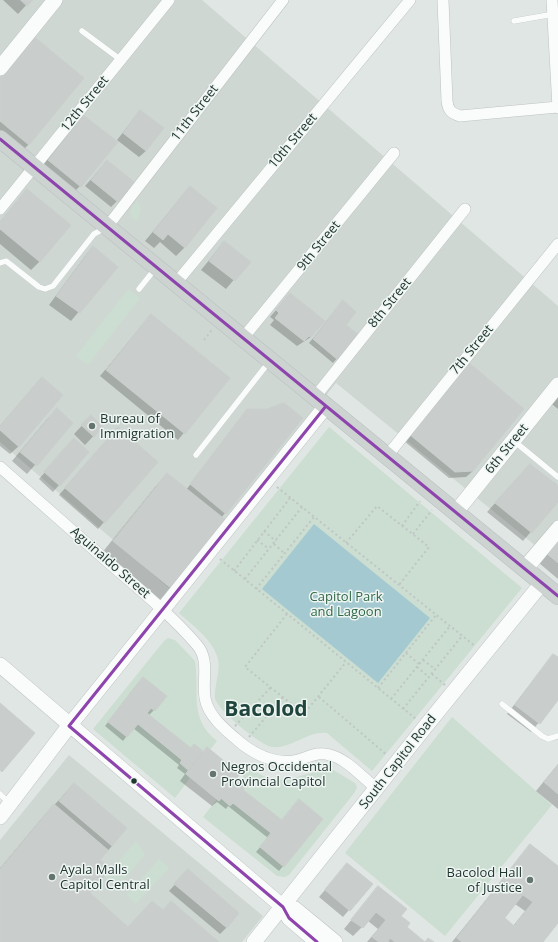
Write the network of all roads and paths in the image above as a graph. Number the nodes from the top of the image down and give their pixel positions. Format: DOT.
graph roads {
  1 [pos="55,0"];
  2 [pos="169,0"];
  3 [pos="283,0"];
  4 [pos="410,0"];
  5 [pos="443,0"];
  6 [pos="552,0"];
  7 [pos="555,14"];
  8 [pos="514,21"];
  9 [pos="82,31"];
  10 [pos="121,60"];
  11 [pos="0,68"];
  12 [pos="558,107"];
  13 [pos="0,139"];
  14 [pos="394,153"];
  15 [pos="34,167"];
  16 [pos="0,209"];
  17 [pos="465,209"];
  18 [pos="107,226"];
  19 [pos="558,244"];
  20 [pos="0,263"];
  21 [pos="156,267"];
  22 [pos="176,283"];
  23 [pos="139,289"];
  24 [pos="243,338"];
  25 [pos="270,360"];
  26 [pos="558,384"];
  27 [pos="320,401"];
  28 [pos="514,441"];
  29 [pos="196,455"];
  30 [pos="387,456"];
  31 [pos="0,467"];
  32 [pos="558,477"];
  33 [pos="267,479"];
  34 [pos="435,495"];
  35 [pos="290,498"];
  36 [pos="302,508"];
  37 [pos="456,512"];
  38 [pos="314,517"];
  39 [pos="402,526"];
  40 [pos="558,526"];
  41 [pos="264,531"];
  42 [pos="413,534"];
  43 [pos="558,537"];
  44 [pos="257,540"];
  45 [pos="276,541"];
  46 [pos="346,543"];
  47 [pos="273,544"];
  48 [pos="269,549"];
  49 [pos="209,551"];
  50 [pos="285,554"];
  51 [pos="234,570"];
  52 [pos="531,574"];
  53 [pos="245,579"];
  54 [pos="399,585"];
  55 [pos="256,589"];
  56 [pos="558,596"];
  57 [pos="162,609"];
  58 [pos="287,614"];
  59 [pos="436,615"];
  60 [pos="450,626"];
  61 [pos="462,636"];
  62 [pos="406,653"];
  63 [pos="484,653"];
  64 [pos="423,660"];
  65 [pos="346,662"];
  66 [pos="419,664"];
  67 [pos="0,665"];
  68 [pos="417,667"];
  69 [pos="435,669"];
  70 [pos="432,674"];
  71 [pos="429,677"];
  72 [pos="270,687"];
  73 [pos="378,688"];
  74 [pos="454,691"];
  75 [pos="319,696"];
  76 [pos="283,697"];
  77 [pos="391,699"];
  78 [pos="502,704"];
  79 [pos="403,709"];
  80 [pos="69,726"];
  81 [pos="425,727"];
  82 [pos="229,732"];
  83 [pos="558,736"];
  84 [pos="243,744"];
  85 [pos="397,763"];
  86 [pos="376,788"];
  87 [pos="5,799"];
  88 [pos="0,816"];
  89 [pos="283,907"];
  90 [pos="254,942"];
  91 [pos="316,942"];
  92 [pos="335,942"];
  1 -- 11 [label="street"];
  2 -- 10 [label="street, 12th Street"];
  3 -- 18 [label="street, 11th Street"];
  4 -- 22 [label="street, 10th Street"];
  5 -- 12 [label="street"];
  6 -- 7 [label="street"];
  7 -- 8 [label="lane"];
  7 -- 12 [label="street"];
  9 -- 10 [label="lane"];
  10 -- 15 [label="street, 12th Street"];
  13 -- 15 [label="main road"];
  14 -- 24 [label="street, 9th Street"];
  15 -- 16 [label="street, 12th Street"];
  15 -- 18 [label="main road"];
  17 -- 27 [label="street, 8th Street"];
  18 -- 20 [label="lane"];
  18 -- 21 [label="main road"];
  19 -- 30 [label="street, 7th Street"];
  21 -- 22 [label="main road"];
  21 -- 23 [label="lane"];
  22 -- 24 [label="main road"];
  24 -- 25 [label="main road"];
  25 -- 27 [label="main road"];
  25 -- 29 [label="lane"];
  26 -- 28 [label="street, 6th Street"];
  27 -- 30 [label="main road"];
  27 -- 33 [label="street"];
  28 -- 32 [label="lane"];
  28 -- 37 [label="street, 6th Street"];
  30 -- 34 [label="main road"];
  31 -- 57 [label="street, Aguinaldo Street"];
  33 -- 35 [label="path"];
  33 -- 49 [label="street"];
  34 -- 37 [label="main road"];
  34 -- 39 [label="path"];
  34 -- 42 [label="path"];
  35 -- 36 [label="path"];
  35 -- 41 [label="path"];
  36 -- 38 [label="path"];
  36 -- 45 [label="path"];
  37 -- 52 [label="main road"];
  38 -- 46 [label="path"];
  38 -- 50 [label="path"];
  39 -- 42 [label="path"];
  39 -- 46 [label="path"];
  40 -- 52 [label="street"];
  41 -- 44 [label="path"];
  41 -- 45 [label="path"];
  42 -- 54 [label="path"];
  43 -- 52 [label="lane"];
  44 -- 48 [label="path"];
  44 -- 51 [label="path"];
  45 -- 47 [label="path"];
  46 -- 54 [label="path"];
  47 -- 48 [label="path"];
  47 -- 50 [label="path"];
  48 -- 53 [label="path"];
  49 -- 51 [label="path"];
  49 -- 57 [label="street"];
  50 -- 55 [label="path"];
  51 -- 53 [label="path"];
  52 -- 56 [label="main road"];
  52 -- 63 [label="street, South Capitol Road"];
  53 -- 55 [label="path"];
  54 -- 59 [label="path"];
  55 -- 58 [label="path"];
  57 -- 80 [label="street"];
  57 -- 82 [label="street, Aguinaldo Street"];
  58 -- 65 [label="path"];
  58 -- 72 [label="path"];
  59 -- 60 [label="path"];
  59 -- 62 [label="path"];
  60 -- 61 [label="path"];
  60 -- 64 [label="path"];
  61 -- 63 [label="path"];
  61 -- 69 [label="path"];
  62 -- 66 [label="path"];
  62 -- 73 [label="path"];
  63 -- 74 [label="street, South Capitol Road"];
  64 -- 66 [label="path"];
  64 -- 69 [label="path"];
  65 -- 73 [label="path"];
  65 -- 75 [label="path"];
  66 -- 68 [label="path"];
  67 -- 80 [label="street"];
  68 -- 71 [label="path"];
  68 -- 77 [label="path"];
  69 -- 70 [label="path"];
  70 -- 71 [label="path"];
  70 -- 74 [label="path"];
  71 -- 79 [label="path"];
  72 -- 76 [label="path"];
  72 -- 82 [label="path"];
  73 -- 77 [label="path"];
  74 -- 81 [label="street, South Capitol Road"];
  75 -- 76 [label="path"];
  75 -- 85 [label="path"];
  76 -- 84 [label="path"];
  77 -- 79 [label="path"];
  78 -- 83 [label="lane"];
  79 -- 81 [label="path"];
  80 -- 87 [label="street"];
  80 -- 89 [label="street"];
  81 -- 85 [label="street, South Capitol Road"];
  82 -- 84 [label="street, Aguinaldo Street"];
  84 -- 86 [label="street, Aguinaldo Street"];
  85 -- 86 [label="street, South Capitol Road"];
  86 -- 89 [label="street, South Capitol Road"];
  87 -- 88 [label="street"];
  89 -- 90 [label="street, South Capitol Road"];
  89 -- 91 [label="street"];
  89 -- 92 [label="street"];
}
